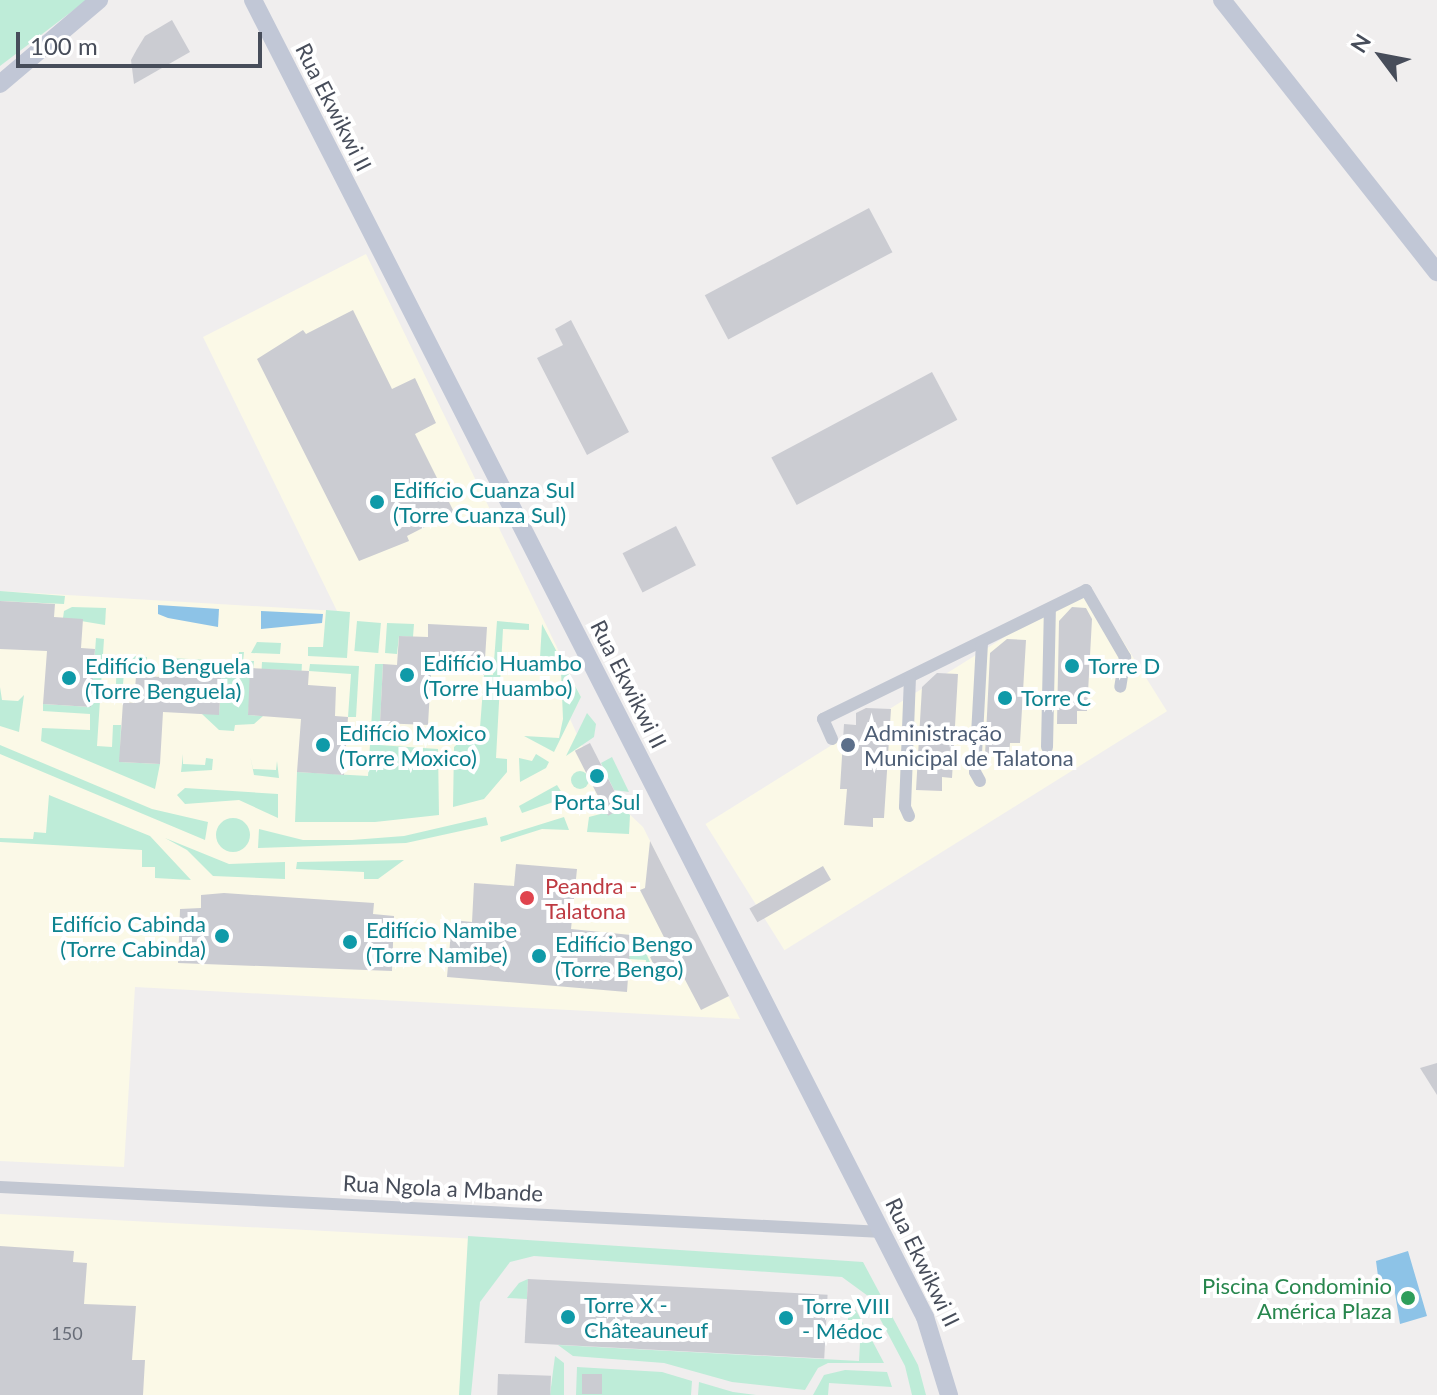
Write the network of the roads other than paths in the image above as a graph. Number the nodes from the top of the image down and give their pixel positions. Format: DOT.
graph roads {
  1 [pos="253,0"];
  2 [pos="1222,0"];
  3 [pos="99,3"];
  4 [pos="0,84"];
  5 [pos="1437,272"];
  6 [pos="1050,609"];
  7 [pos="982,643"];
  8 [pos="910,678"];
  9 [pos="1120,687"];
  10 [pos="832,739"];
  11 [pos="1047,747"];
  12 [pos="980,781"];
  13 [pos="909,816"];
  14 [pos="0,1187"];
  15 [pos="883,1232"];
  16 [pos="949,1395"];
  1 -- 15 [label="street, Rua Ekwikwi II"];
  2 -- 5 [label="street"];
  3 -- 4 [label="street"];
  6 -- 7 [label="street"];
  6 -- 9 [label="street"];
  6 -- 11 [label="street"];
  7 -- 8 [label="street"];
  7 -- 12 [label="street"];
  8 -- 10 [label="street"];
  8 -- 13 [label="street"];
  14 -- 15 [label="street, Rua Ngola a Mbande"];
  15 -- 16 [label="street, Rua Ekwikwi II"];
}
